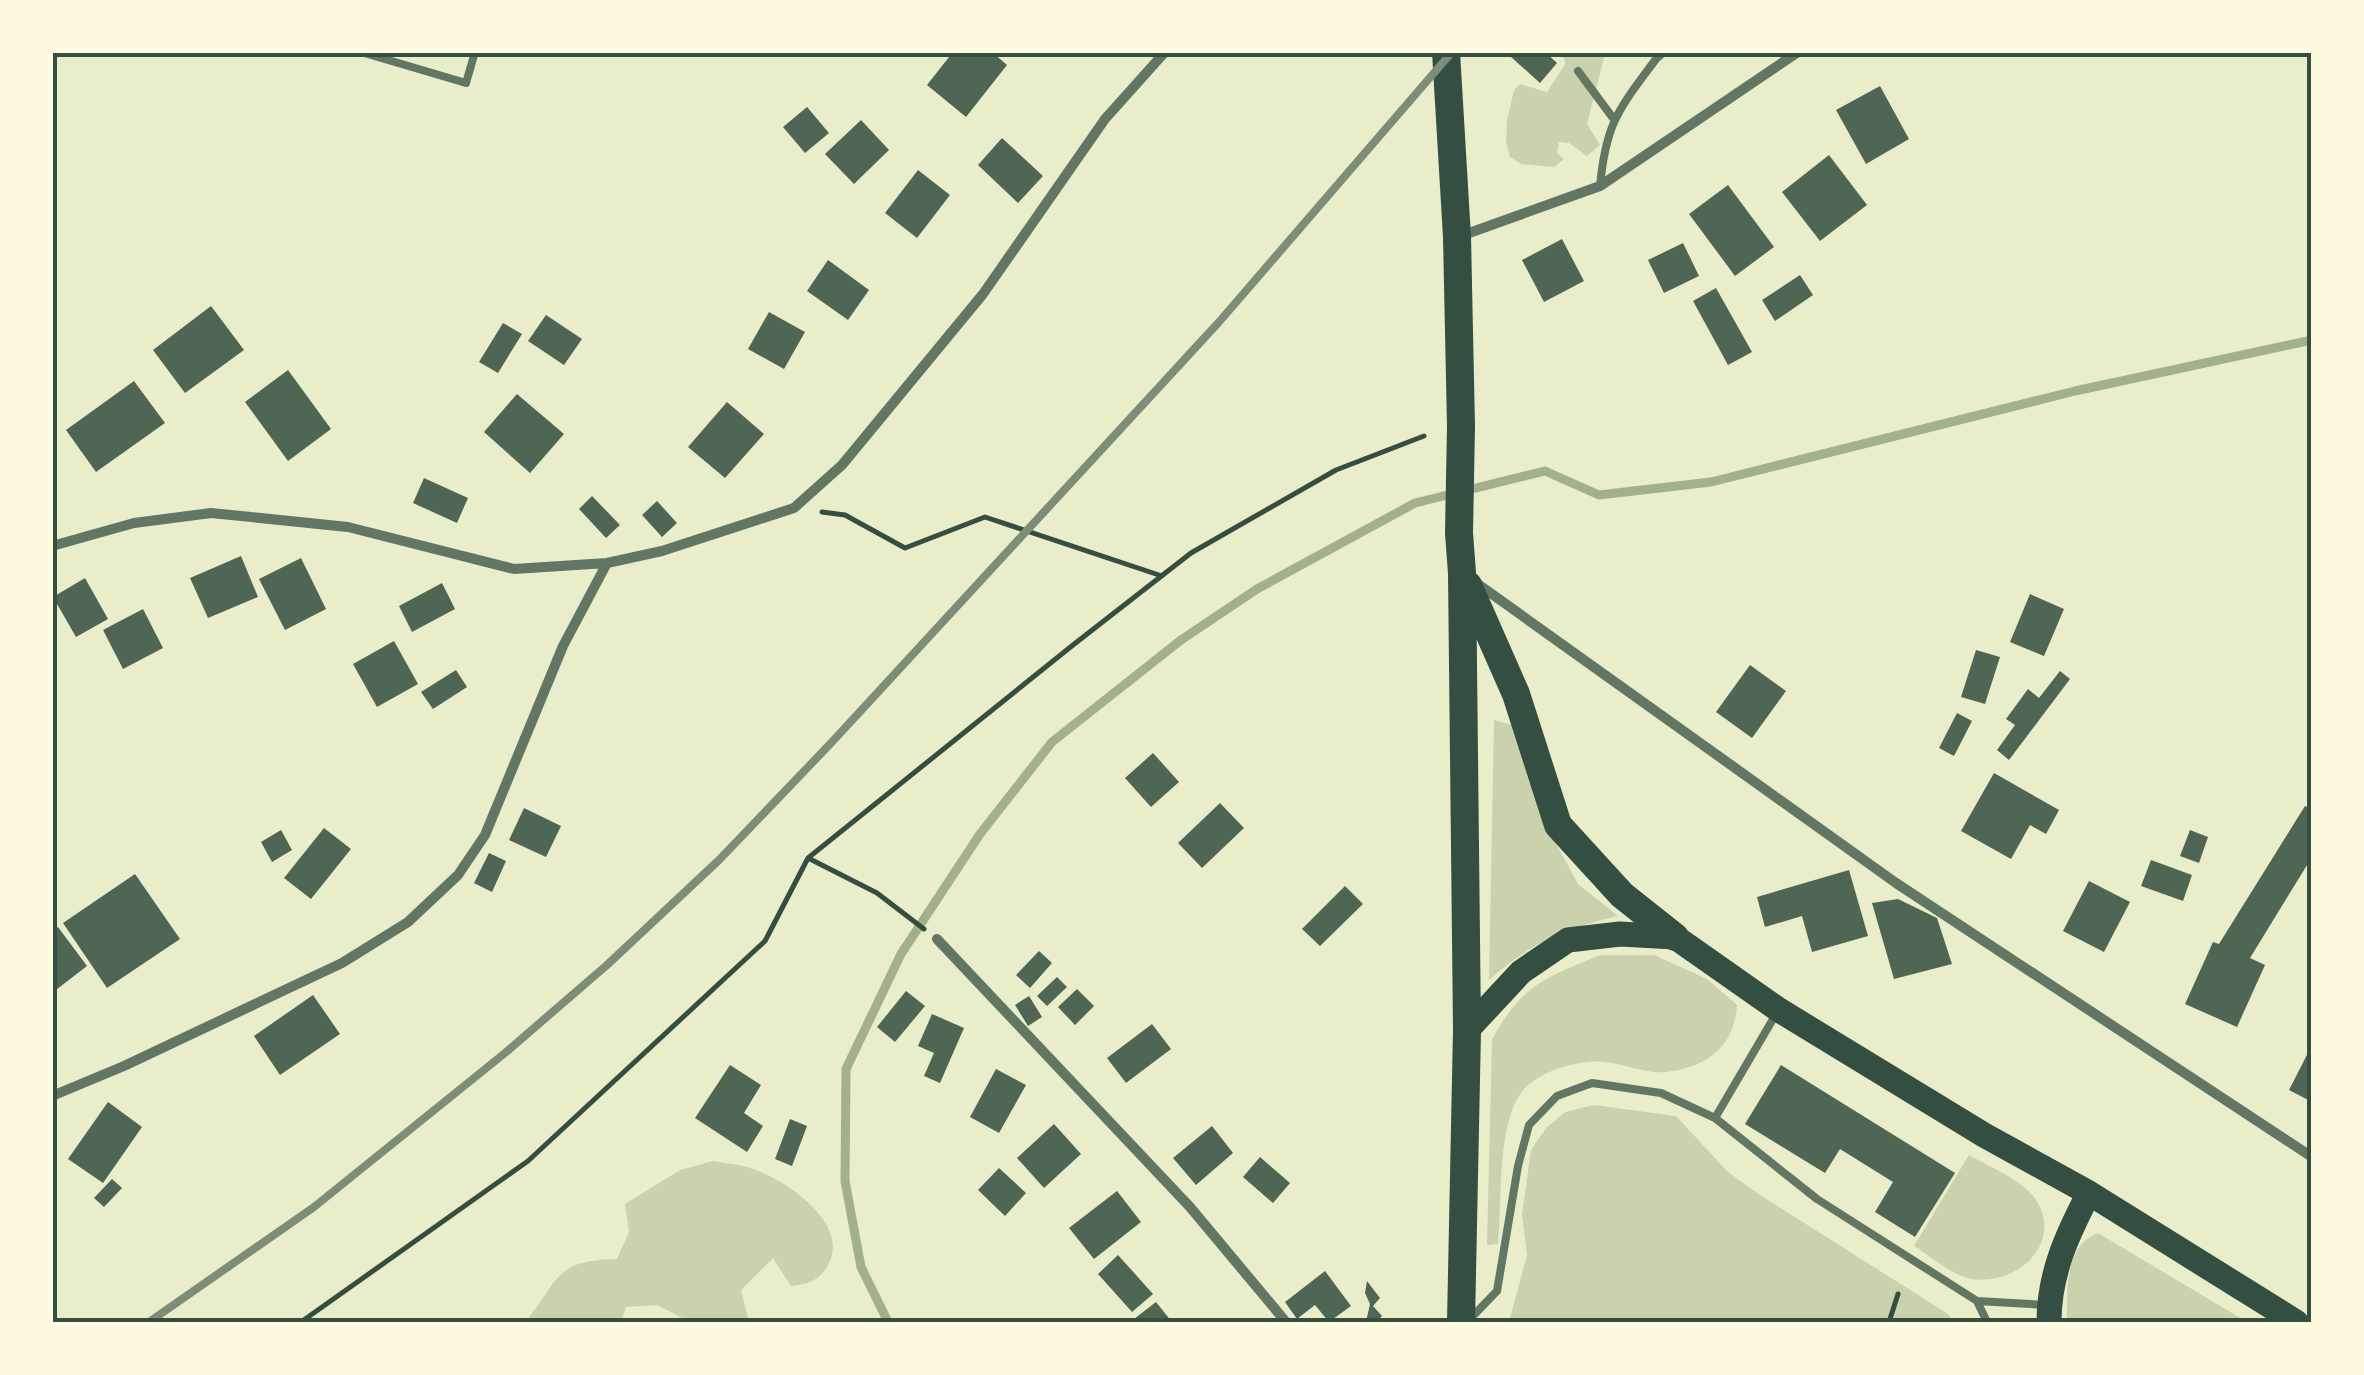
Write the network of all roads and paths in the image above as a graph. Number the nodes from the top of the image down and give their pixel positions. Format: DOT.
graph roads {
  1 [pos="361,52"];
  2 [pos="475,52"];
  3 [pos="1165,52"];
  4 [pos="1446,52"];
  5 [pos="1664,52"];
  6 [pos="1798,52"];
  7 [pos="1578,71"];
  8 [pos="1614,118"];
  9 [pos="1600,186"];
  10 [pos="1457,237"];
  11 [pos="1424,436"];
  12 [pos="794,508"];
  13 [pos="52,546"];
  14 [pos="607,563"];
  15 [pos="1462,573"];
  16 [pos="1162,576"];
  17 [pos="808,858"];
  18 [pos="905,914"];
  19 [pos="1675,936"];
  20 [pos="938,938"];
  21 [pos="1779,1010"];
  22 [pos="1466,1030"];
  23 [pos="52,1096"];
  24 [pos="1715,1118"];
  25 [pos="2312,1157"];
  26 [pos="2089,1193"];
  27 [pos="1898,1294"];
  28 [pos="1976,1301"];
  29 [pos="2049,1314"];
  30 [pos="301,1322"];
  31 [pos="1286,1322"];
  32 [pos="1464,1322"];
  33 [pos="1889,1322"];
  34 [pos="1986,1322"];
  35 [pos="2296,1322"];
  1 -- 2 [label="lane"];
  3 -- 12 [label="street"];
  4 -- 10 [label="highway"];
  5 -- 8 [label="lane"];
  6 -- 9 [label="street"];
  7 -- 8 [label="lane"];
  8 -- 9 [label="lane"];
  9 -- 10 [label="street"];
  10 -- 15 [label="highway"];
  11 -- 16 [label="path"];
  12 -- 14 [label="street"];
  12 -- 16 [label="path"];
  13 -- 14 [label="street"];
  14 -- 23 [label="street"];
  15 -- 19 [label="highway"];
  15 -- 22 [label="highway"];
  15 -- 25 [label="street"];
  16 -- 17 [label="path"];
  17 -- 18 [label="path"];
  17 -- 30 [label="path"];
  19 -- 21 [label="main road"];
  19 -- 22 [label="main road"];
  20 -- 31 [label="street"];
  21 -- 24 [label="lane"];
  21 -- 26 [label="main road"];
  22 -- 32 [label="highway"];
  24 -- 28 [label="lane"];
  24 -- 32 [label="lane"];
  26 -- 29 [label="main road"];
  26 -- 35 [label="main road"];
  27 -- 33 [label="path"];
  28 -- 29 [label="lane"];
  28 -- 34 [label="lane"];
}
